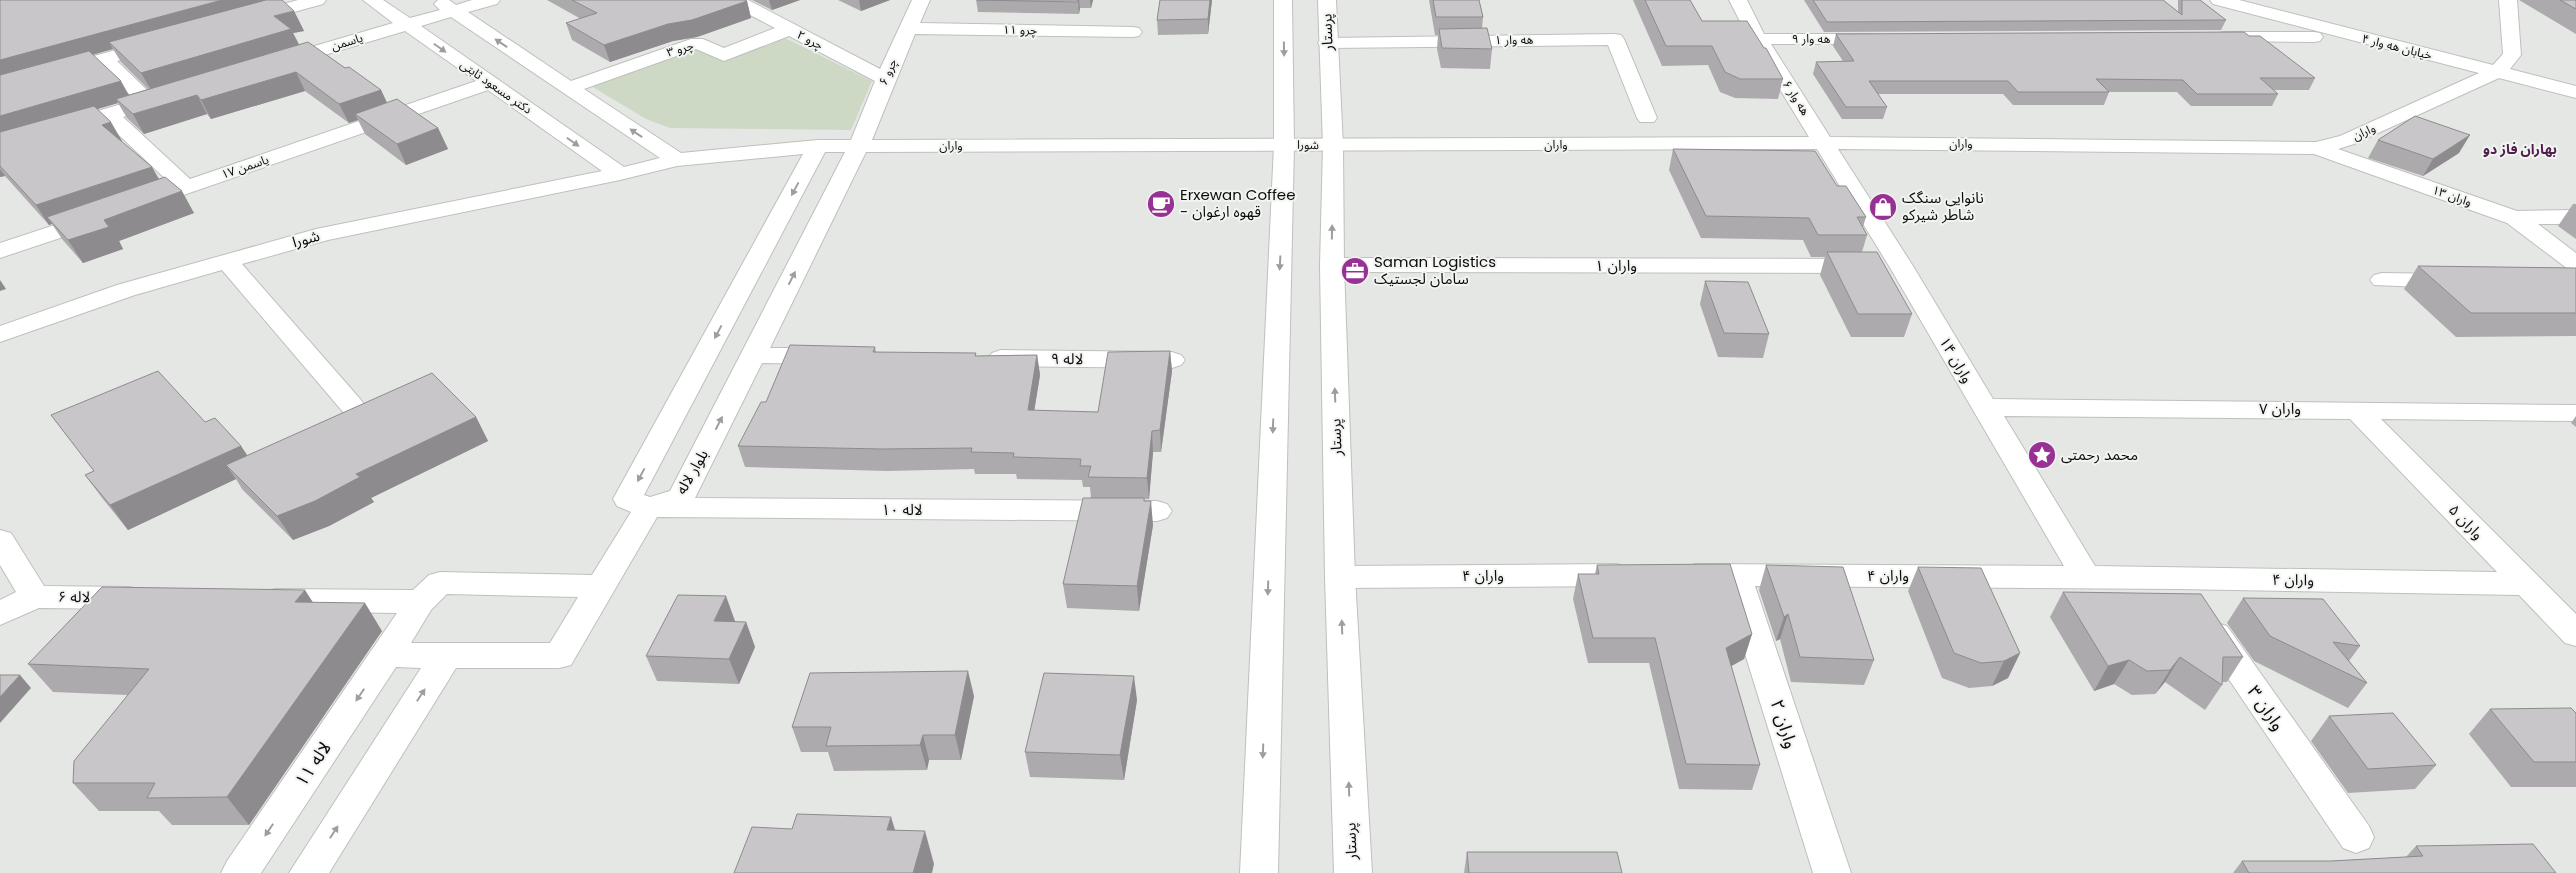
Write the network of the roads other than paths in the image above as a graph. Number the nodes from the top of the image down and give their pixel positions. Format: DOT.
graph roads {
  1 [pos="317,0"];
  2 [pos="372,0"];
  3 [pos="437,0"];
  4 [pos="491,0"];
  5 [pos="735,0"];
  6 [pos="921,0"];
  7 [pos="1283,0"];
  8 [pos="1327,0"];
  9 [pos="1738,0"];
  10 [pos="2219,0"];
  11 [pos="2508,0"];
  12 [pos="454,11"];
  13 [pos="234,23"];
  14 [pos="407,25"];
  15 [pos="907,28"];
  16 [pos="790,30"];
  17 [pos="1132,32"];
  18 [pos="2314,37"];
  19 [pos="2204,38"];
  20 [pos="1758,39"];
  21 [pos="1887,39"];
  22 [pos="169,41"];
  23 [pos="1327,43"];
  24 [pos="104,60"];
  25 [pos="263,68"];
  26 [pos="2497,72"];
  27 [pos="885,79"];
  28 [pos="490,83"];
  29 [pos="0,88"];
  30 [pos="568,88"];
  31 [pos="2576,92"];
  32 [pos="177,94"];
  33 [pos="148,102"];
  34 [pos="108,114"];
  35 [pos="1647,118"];
  36 [pos="1825,143"];
  37 [pos="1284,145"];
  38 [pos="0,146"];
  39 [pos="818,146"];
  40 [pos="859,146"];
  41 [pos="1333,146"];
  42 [pos="2316,148"];
  43 [pos="677,160"];
  44 [pos="620,174"];
  45 [pos="187,187"];
  46 [pos="2576,217"];
  47 [pos="2515,218"];
  48 [pos="0,251"];
  49 [pos="226,260"];
  50 [pos="1332,265"];
  51 [pos="1901,266"];
  52 [pos="2573,276"];
  53 [pos="2382,280"];
  54 [pos="2469,281"];
  55 [pos="0,334"];
  56 [pos="752,355"];
  57 [pos="842,356"];
  58 [pos="982,358"];
  59 [pos="1172,360"];
  60 [pos="352,406"];
  61 [pos="1983,407"];
  62 [pos="2356,410"];
  63 [pos="2576,413"];
  64 [pos="648,508"];
  65 [pos="1157,511"];
  66 [pos="0,540"];
  67 [pos="1736,575"];
  68 [pos="1340,577"];
  69 [pos="2086,577"];
  70 [pos="2177,578"];
  71 [pos="2526,584"];
  72 [pos="601,586"];
  73 [pos="34,597"];
  74 [pos="153,598"];
  75 [pos="242,600"];
  76 [pos="420,602"];
  77 [pos="0,614"];
  78 [pos="2576,634"];
  79 [pos="387,655"];
  80 [pos="446,656"];
  81 [pos="2356,837"];
  82 [pos="240,873"];
  83 [pos="308,873"];
  84 [pos="1259,873"];
  85 [pos="1352,873"];
  86 [pos="1832,873"];
  1 -- 13 [label="street"];
  2 -- 14 [label="street, دکتر مسعود ثابتی"];
  3 -- 12 [label="street"];
  4 -- 12 [label="street, یاسمن"];
  5 -- 16 [label="street, چرو ۲"];
  6 -- 15 [label="street, چرو ۶"];
  7 -- 37 [label="street, one-way"];
  8 -- 23 [label="street, پرستار"];
  9 -- 20 [label="street, هه وار ۶"];
  10 -- 26 [label="street, خیابان هه وار ۴"];
  11 -- 26 [label="street, واران"];
  12 -- 14 [label="street, یاسمن"];
  30 -- 12 [label="street, one-way"];
  14 -- 25 [label="street, یاسمن"];
  14 -- 28 [label="street, دکتر مسعود ثابتی, one-way"];
  15 -- 17 [label="street, چرو ۱۱"];
  15 -- 27 [label="street, چرو ۶"];
  16 -- 27 [label="street, چرو ۲"];
  16 -- 30 [label="street, چرو ۳"];
  18 -- 19 [label="street"];
  20 -- 21 [label="street, هه وار ۹"];
  20 -- 36 [label="street, هه وار ۶"];
  22 -- 24 [label="street"];
  23 -- 35 [label="street, هه وار ۱"];
  23 -- 41 [label="street, پرستار"];
  24 -- 29 [label="street"];
  24 -- 33 [label="street"];
  26 -- 31 [label="street, خیابان هه وار ۴"];
  26 -- 42 [label="street, واران"];
  27 -- 40 [label="street, چرو ۶"];
  28 -- 44 [label="street, دکتر مسعود ثابتی, one-way"];
  28 -- 45 [label="street, یاسمن ۱۷"];
  43 -- 30 [label="street, one-way"];
  32 -- 33 [label="street"];
  33 -- 34 [label="street"];
  34 -- 38 [label="street"];
  34 -- 45 [label="street"];
  36 -- 41 [label="street, واران"];
  36 -- 42 [label="street, واران"];
  36 -- 51 [label="street, واران ۱۴"];
  37 -- 40 [label="street, واران"];
  37 -- 41 [label="street, شورا"];
  37 -- 84 [label="street, one-way"];
  39 -- 40 [label="street, واران"];
  39 -- 43 [label="street, واران"];
  39 -- 64 [label="street, one-way"];
  56 -- 40 [label="street, بلوار لاله, one-way"];
  50 -- 41 [label="street, پرستار, one-way"];
  42 -- 47 [label="street, واران ۱۳"];
  43 -- 44 [label="street, واران"];
  44 -- 49 [label="street, شورا"];
  45 -- 48 [label="street, یاسمن ۱۷"];
  46 -- 47 [label="street"];
  47 -- 52 [label="street, واران ۱۳"];
  49 -- 55 [label="street, شورا"];
  49 -- 60 [label="street"];
  50 -- 51 [label="street, واران ۱"];
  68 -- 50 [label="street, پرستار, one-way"];
  51 -- 61 [label="street, واران ۱۴"];
  53 -- 54 [label="street"];
  56 -- 57 [label="street"];
  64 -- 56 [label="street, بلوار لاله, one-way"];
  58 -- 59 [label="street, لاله ۹"];
  61 -- 62 [label="street, واران ۷"];
  61 -- 69 [label="street, واران ۱۴"];
  62 -- 63 [label="street, واران ۷"];
  62 -- 71 [label="street, واران ۵"];
  64 -- 65 [label="street, لاله ۱۰"];
  64 -- 72 [label="street"];
  66 -- 73 [label="street"];
  67 -- 68 [label="street, واران ۴"];
  67 -- 69 [label="street, واران ۴"];
  67 -- 86 [label="street, واران ۲"];
  85 -- 68 [label="street, پرستار, one-way"];
  69 -- 70 [label="street, واران ۴"];
  70 -- 71 [label="street, واران ۴"];
  70 -- 81 [label="street, واران ۳"];
  71 -- 78 [label="street, واران ۵"];
  72 -- 76 [label="street, لاله ۱۱"];
  72 -- 80 [label="street"];
  73 -- 74 [label="street, لاله ۶"];
  73 -- 77 [label="street"];
  75 -- 76 [label="street"];
  76 -- 79 [label="street, لاله ۱۱"];
  79 -- 80 [label="street"];
  79 -- 82 [label="street, لاله ۱۱, one-way"];
  83 -- 80 [label="street, one-way"];
}
